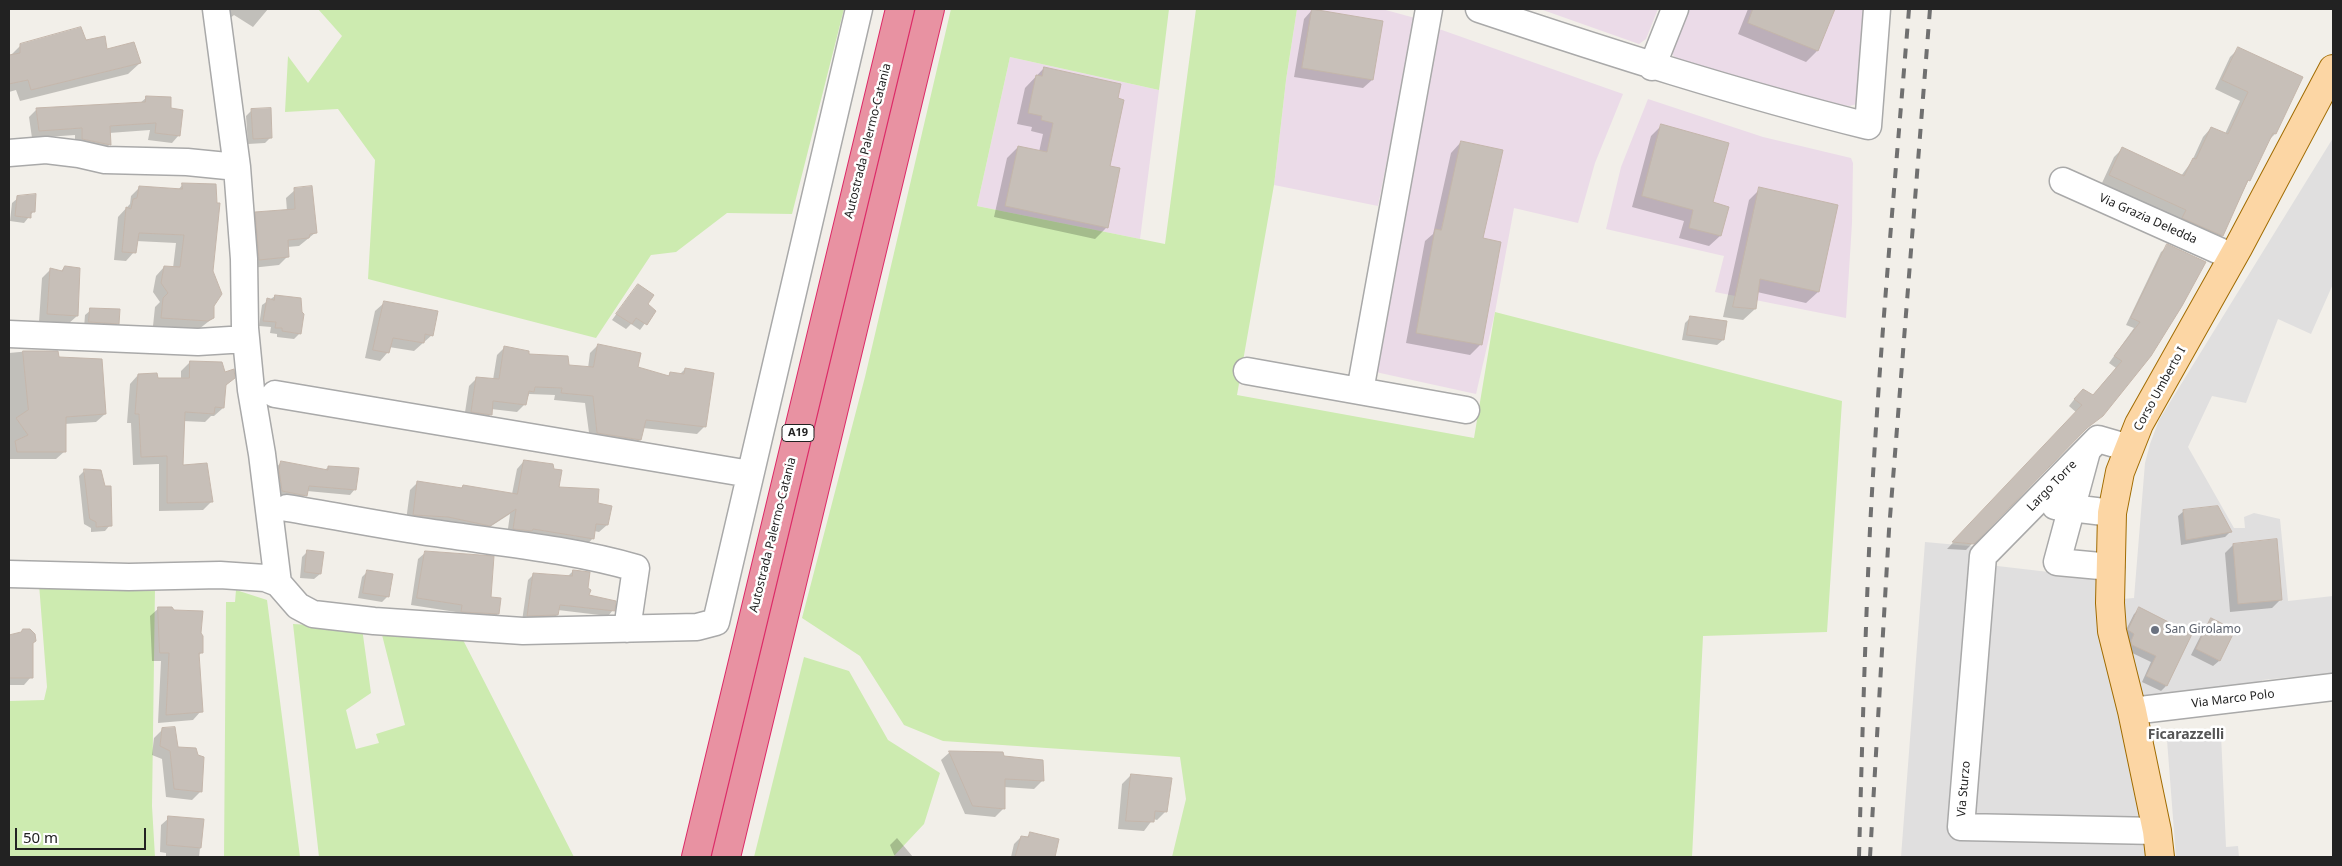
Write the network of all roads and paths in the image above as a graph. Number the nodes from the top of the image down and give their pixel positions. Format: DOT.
graph roads {
  1 [pos="216,9"];
  2 [pos="859,9"];
  3 [pos="900,9"];
  4 [pos="930,9"];
  5 [pos="1429,9"];
  6 [pos="1479,9"];
  7 [pos="1675,9"];
  8 [pos="1877,9"];
  9 [pos="1652,66"];
  10 [pos="2333,69"];
  11 [pos="9,153"];
  12 [pos="237,167"];
  13 [pos="2063,181"];
  14 [pos="2233,257"];
  15 [pos="9,334"];
  16 [pos="246,339"];
  17 [pos="1248,371"];
  18 [pos="1360,391"];
  19 [pos="275,394"];
  20 [pos="1466,410"];
  21 [pos="2129,448"];
  22 [pos="2087,450"];
  23 [pos="750,474"];
  24 [pos="2035,503"];
  25 [pos="287,508"];
  26 [pos="2072,509"];
  27 [pos="2112,513"];
  28 [pos="1983,556"];
  29 [pos="2111,567"];
  30 [pos="9,574"];
  31 [pos="278,583"];
  32 [pos="627,628"];
  33 [pos="2333,687"];
  34 [pos="2132,710"];
  35 [pos="2156,831"];
  36 [pos="696,857"];
  37 [pos="726,857"];
  38 [pos="2160,857"];
  1 -- 12 [label="street"];
  2 -- 23 [label="street"];
  3 -- 36 [label="highway, Autostrada Palermo-Catania / A19"];
  4 -- 37 [label="highway, A19"];
  5 -- 18 [label="street"];
  6 -- 9 [label="street"];
  7 -- 9 [label="street"];
  8 -- 9 [label="street"];
  10 -- 14 [label="main road, Corso Umberto I"];
  11 -- 12 [label="street"];
  12 -- 16 [label="street"];
  13 -- 14 [label="street, Via Grazia Deledda"];
  14 -- 21 [label="main road, Corso Umberto I"];
  15 -- 16 [label="street"];
  16 -- 31 [label="street"];
  17 -- 18 [label="street"];
  18 -- 20 [label="street"];
  19 -- 23 [label="street"];
  21 -- 22 [label="street, Largo Torre"];
  21 -- 27 [label="main road, Corso Umberto I"];
  22 -- 24 [label="street, Largo Torre"];
  22 -- 26 [label="street"];
  23 -- 32 [label="street"];
  24 -- 26 [label="street"];
  24 -- 28 [label="street, Largo Torre"];
  25 -- 32 [label="street"];
  26 -- 27 [label="street"];
  26 -- 29 [label="street"];
  27 -- 29 [label="main road, Corso Umberto I"];
  28 -- 35 [label="street, Via Sturzo"];
  29 -- 34 [label="main road, Corso Umberto I"];
  30 -- 31 [label="street"];
  31 -- 32 [label="street"];
  33 -- 34 [label="street, Via Marco Polo"];
  34 -- 35 [label="main road, Corso Umberto I"];
  35 -- 38 [label="main road, Corso Umberto I"];
}
